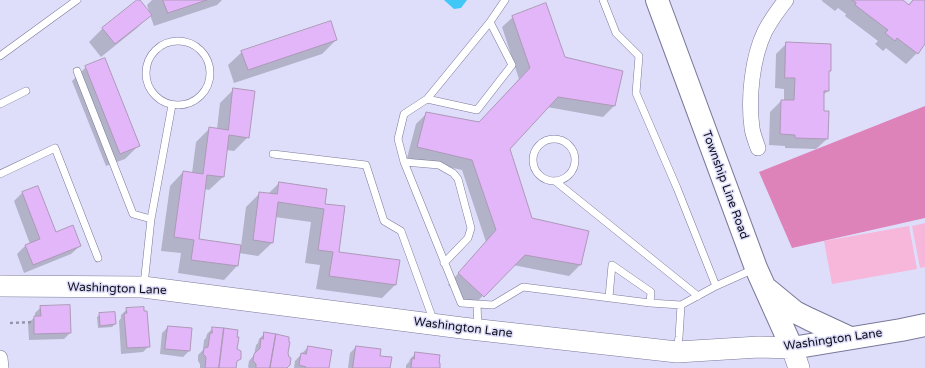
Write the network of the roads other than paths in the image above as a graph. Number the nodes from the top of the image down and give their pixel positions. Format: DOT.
graph roads {
  1 [pos="77,0"];
  2 [pos="505,0"];
  3 [pos="603,0"];
  4 [pos="657,0"];
  5 [pos="786,0"];
  6 [pos="490,22"];
  7 [pos="0,56"];
  8 [pos="77,71"];
  9 [pos="26,90"];
  10 [pos="427,99"];
  11 [pos="0,104"];
  12 [pos="172,105"];
  13 [pos="758,148"];
  14 [pos="273,154"];
  15 [pos="404,162"];
  16 [pos="0,174"];
  17 [pos="555,181"];
  18 [pos="151,219"];
  19 [pos="98,258"];
  20 [pos="444,263"];
  21 [pos="760,277"];
  22 [pos="0,286"];
  23 [pos="716,286"];
  24 [pos="143,287"];
  25 [pos="698,296"];
  26 [pos="609,297"];
  27 [pos="650,303"];
  28 [pos="477,304"];
  29 [pos="681,305"];
  30 [pos="435,324"];
  31 [pos="925,325"];
  32 [pos="478,330"];
  33 [pos="850,338"];
  34 [pos="792,348"];
  35 [pos="677,352"];
  36 [pos="0,358"];
  37 [pos="1,368"];
  38 [pos="799,368"];
  1 -- 7 [label="lane"];
  2 -- 6 [label="lane"];
  3 -- 23 [label="lane"];
  4 -- 21 [label="main road, Township Line Road"];
  5 -- 13 [label="street"];
  6 -- 10 [label="lane"];
  6 -- 10 [label="lane"];
  8 -- 18 [label="lane"];
  9 -- 11 [label="lane"];
  10 -- 15 [label="lane"];
  12 -- 12 [label="lane"];
  12 -- 18 [label="lane"];
  14 -- 30 [label="lane"];
  15 -- 20 [label="lane"];
  15 -- 20 [label="lane"];
  16 -- 19 [label="lane"];
  17 -- 17 [label="lane"];
  17 -- 25 [label="lane"];
  18 -- 24 [label="lane"];
  20 -- 28 [label="lane"];
  21 -- 23 [label="lane"];
  21 -- 33 [label="main road"];
  21 -- 34 [label="main road, Township Line Road"];
  22 -- 24 [label="street, Washington Lane"];
  23 -- 25 [label="lane"];
  24 -- 30 [label="street, Washington Lane"];
  25 -- 29 [label="lane"];
  26 -- 27 [label="lane"];
  26 -- 27 [label="lane"];
  26 -- 28 [label="lane"];
  27 -- 29 [label="lane"];
  28 -- 32 [label="lane"];
  29 -- 35 [label="lane"];
  30 -- 32 [label="street, Washington Lane"];
  31 -- 33 [label="main road, Washington Lane"];
  32 -- 35 [label="street, Washington Lane"];
  33 -- 34 [label="main road, Washington Lane"];
  34 -- 35 [label="street, Washington Lane"];
  34 -- 38 [label="street, Township Line Road"];
  36 -- 37 [label="street"];
}
